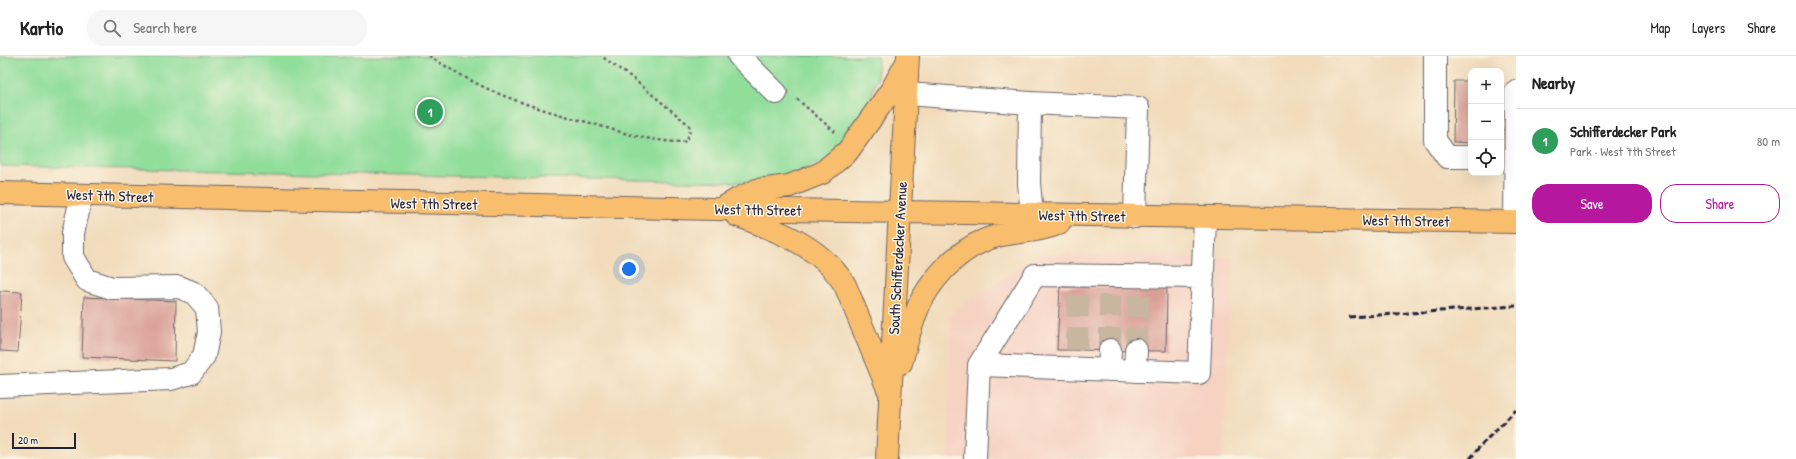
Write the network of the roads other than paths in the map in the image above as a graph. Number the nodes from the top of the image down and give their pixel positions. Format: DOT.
graph roads {
  1 [pos="739,56"];
  2 [pos="1435,56"];
  3 [pos="1446,56"];
  4 [pos="908,59"];
  5 [pos="1516,91"];
  6 [pos="776,93"];
  7 [pos="907,94"];
  8 [pos="1030,103"];
  9 [pos="1447,157"];
  10 [pos="1468,157"];
  11 [pos="1508,157"];
  12 [pos="0,193"];
  13 [pos="82,195"];
  14 [pos="721,209"];
  15 [pos="901,213"];
  16 [pos="1032,214"];
  17 [pos="1074,215"];
  18 [pos="1135,217"];
  19 [pos="1205,218"];
  20 [pos="1515,222"];
  21 [pos="1203,277"];
  22 [pos="979,365"];
  23 [pos="0,386"];
  24 [pos="891,396"];
  25 [pos="887,459"];
  26 [pos="975,459"];
  1 -- 6 [label="lane"];
  2 -- 9 [label="lane"];
  3 -- 9 [label="lane"];
  4 -- 7 [label="main road, South Schifferdecker Avenue"];
  4 -- 14 [label="main road"];
  5 -- 11 [label="lane"];
  7 -- 8 [label="lane"];
  7 -- 15 [label="main road, South Schifferdecker Avenue"];
  8 -- 16 [label="lane"];
  8 -- 18 [label="lane"];
  9 -- 10 [label="lane"];
  11 -- 20 [label="lane"];
  12 -- 13 [label="main road, West 7th Street"];
  13 -- 14 [label="main road, West 7th Street"];
  13 -- 23 [label="lane"];
  14 -- 15 [label="main road, West 7th Street"];
  14 -- 24 [label="main road"];
  15 -- 16 [label="main road, West 7th Street"];
  15 -- 24 [label="main road, South Schifferdecker Avenue"];
  16 -- 17 [label="main road, West 7th Street"];
  17 -- 18 [label="main road, West 7th Street"];
  17 -- 24 [label="main road"];
  18 -- 19 [label="main road, West 7th Street"];
  19 -- 20 [label="main road, West 7th Street"];
  19 -- 21 [label="lane"];
  21 -- 22 [label="lane"];
  21 -- 22 [label="lane"];
  22 -- 26 [label="lane"];
  24 -- 25 [label="main road, South Schifferdecker Avenue"];
}
